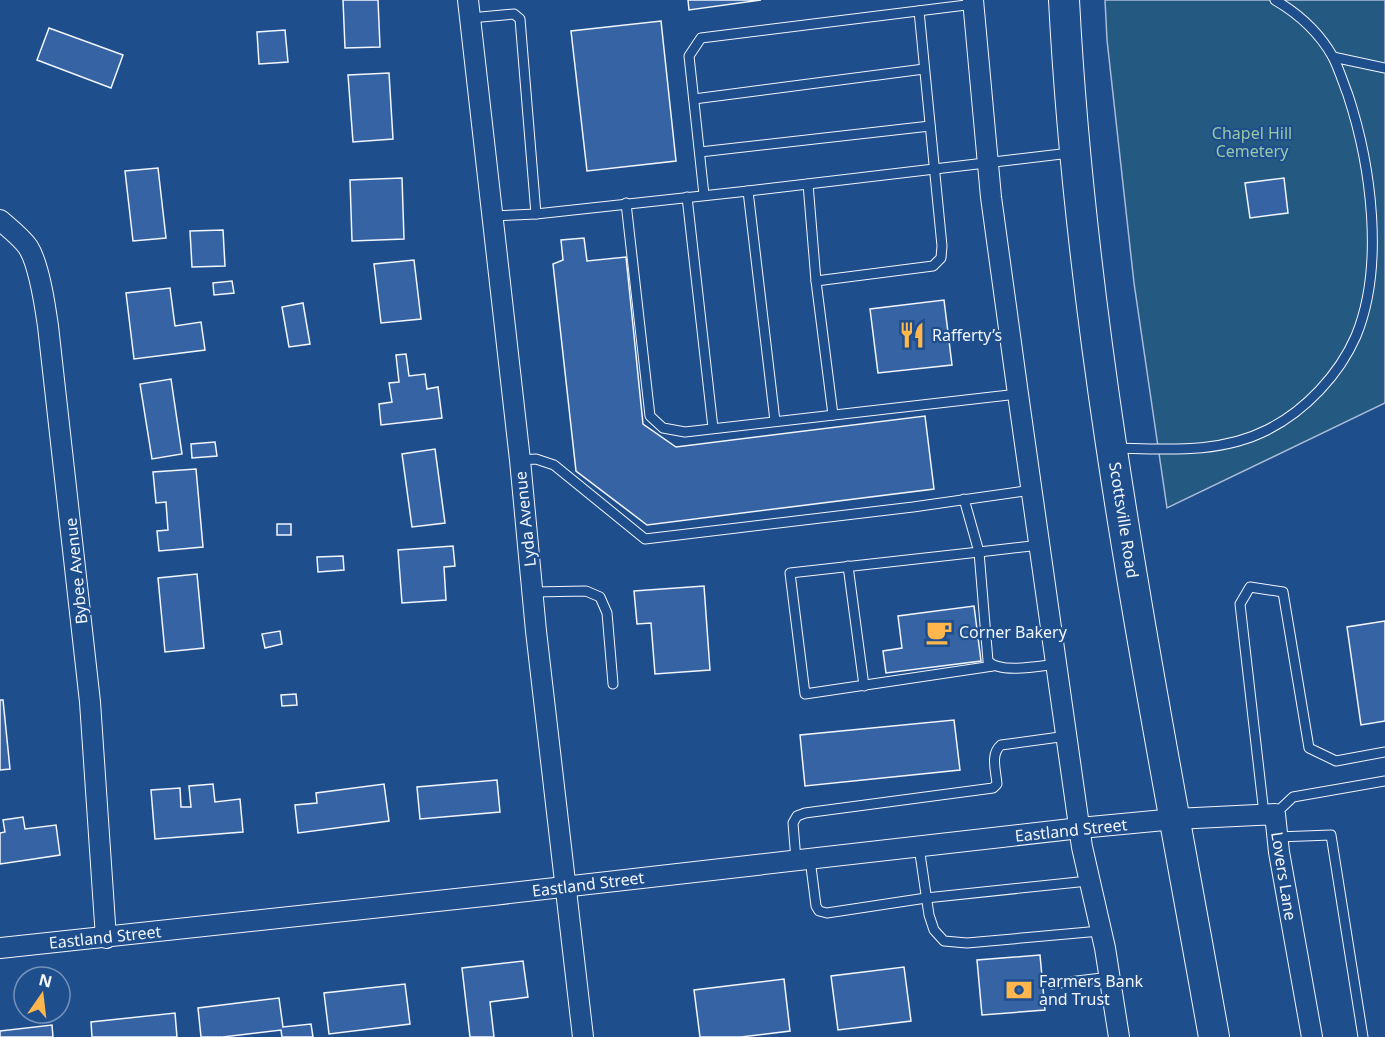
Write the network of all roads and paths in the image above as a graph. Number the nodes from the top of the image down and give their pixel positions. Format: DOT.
graph roads {
  1 [pos="1064,0"];
  2 [pos="1275,0"];
  3 [pos="974,2"];
  4 [pos="469,9"];
  5 [pos="918,11"];
  6 [pos="1333,57"];
  7 [pos="1385,68"];
  8 [pos="924,69"];
  9 [pos="694,99"];
  10 [pos="930,126"];
  11 [pos="699,152"];
  12 [pos="1075,153"];
  13 [pos="988,164"];
  14 [pos="934,170"];
  15 [pos="808,184"];
  16 [pos="748,191"];
  17 [pos="704,195"];
  18 [pos="687,197"];
  19 [pos="626,203"];
  20 [pos="536,214"];
  21 [pos="491,216"];
  22 [pos="0,220"];
  23 [pos="816,281"];
  24 [pos="1018,394"];
  25 [pos="833,415"];
  26 [pos="776,421"];
  27 [pos="713,428"];
  28 [pos="1113,448"];
  29 [pos="520,460"];
  30 [pos="1032,490"];
  31 [pos="964,499"];
  32 [pos="1040,545"];
  33 [pos="979,552"];
  34 [pos="848,566"];
  35 [pos="533,592"];
  36 [pos="1057,664"];
  37 [pos="993,666"];
  38 [pos="613,684"];
  39 [pos="864,687"];
  40 [pos="1067,736"];
  41 [pos="1385,752"];
  42 [pos="1385,781"];
  43 [pos="1270,814"];
  44 [pos="1175,819"];
  45 [pos="1080,828"];
  46 [pos="1277,837"];
  47 [pos="919,847"];
  48 [pos="803,860"];
  49 [pos="1088,881"];
  50 [pos="566,887"];
  51 [pos="926,898"];
  52 [pos="1100,931"];
  53 [pos="106,938"];
  54 [pos="0,948"];
  55 [pos="1110,977"];
  56 [pos="1052,984"];
  57 [pos="584,1037"];
  58 [pos="1119,1037"];
  59 [pos="1214,1037"];
  60 [pos="1312,1037"];
  61 [pos="1363,1037"];
  1 -- 12 [label="main road, Scottsville Road"];
  2 -- 6 [label="lane"];
  3 -- 5 [label="lane"];
  3 -- 13 [label="street"];
  4 -- 20 [label="lane"];
  4 -- 21 [label="street, Lyda Avenue"];
  5 -- 8 [label="lane"];
  5 -- 9 [label="lane"];
  6 -- 7 [label="lane"];
  6 -- 28 [label="lane"];
  8 -- 9 [label="lane"];
  8 -- 10 [label="lane"];
  9 -- 11 [label="lane"];
  10 -- 11 [label="lane"];
  10 -- 14 [label="lane"];
  11 -- 17 [label="lane"];
  12 -- 13 [label="lane"];
  12 -- 28 [label="main road, Scottsville Road"];
  13 -- 14 [label="lane"];
  13 -- 24 [label="street"];
  14 -- 15 [label="lane"];
  14 -- 23 [label="lane"];
  15 -- 16 [label="lane"];
  15 -- 23 [label="lane"];
  16 -- 17 [label="lane"];
  16 -- 26 [label="lane"];
  17 -- 18 [label="lane"];
  18 -- 19 [label="lane"];
  18 -- 27 [label="lane"];
  19 -- 20 [label="lane"];
  19 -- 27 [label="lane"];
  20 -- 21 [label="lane"];
  21 -- 29 [label="street, Lyda Avenue"];
  22 -- 53 [label="street, Bybee Avenue"];
  23 -- 25 [label="lane"];
  24 -- 25 [label="lane"];
  24 -- 30 [label="street"];
  25 -- 26 [label="lane"];
  26 -- 27 [label="lane"];
  28 -- 44 [label="main road, Scottsville Road"];
  29 -- 31 [label="lane"];
  29 -- 35 [label="street, Lyda Avenue"];
  30 -- 31 [label="lane"];
  30 -- 32 [label="street"];
  31 -- 33 [label="lane"];
  32 -- 33 [label="lane"];
  32 -- 36 [label="street"];
  33 -- 34 [label="lane"];
  33 -- 37 [label="lane"];
  34 -- 39 [label="lane"];
  34 -- 39 [label="lane"];
  35 -- 38 [label="lane"];
  35 -- 50 [label="street, Lyda Avenue"];
  36 -- 37 [label="lane"];
  36 -- 40 [label="street"];
  37 -- 39 [label="lane"];
  40 -- 45 [label="street"];
  40 -- 48 [label="lane"];
  41 -- 43 [label="lane"];
  42 -- 43 [label="lane"];
  43 -- 44 [label="street, Lovers Lane"];
  43 -- 46 [label="street, Lovers Lane"];
  44 -- 45 [label="street, Eastland Street"];
  44 -- 59 [label="main road, Scottsville Road"];
  45 -- 47 [label="street, Eastland Street"];
  45 -- 49 [label="street"];
  46 -- 60 [label="street, Lovers Lane"];
  46 -- 61 [label="lane"];
  47 -- 48 [label="street, Eastland Street"];
  47 -- 51 [label="lane"];
  48 -- 50 [label="street, Eastland Street"];
  48 -- 51 [label="lane"];
  49 -- 51 [label="lane"];
  49 -- 52 [label="street"];
  50 -- 53 [label="street, Eastland Street"];
  50 -- 57 [label="street, Lyda Avenue"];
  51 -- 52 [label="lane"];
  52 -- 55 [label="street"];
  53 -- 54 [label="street, Eastland Street"];
  55 -- 56 [label="lane"];
  55 -- 58 [label="street"];
}
